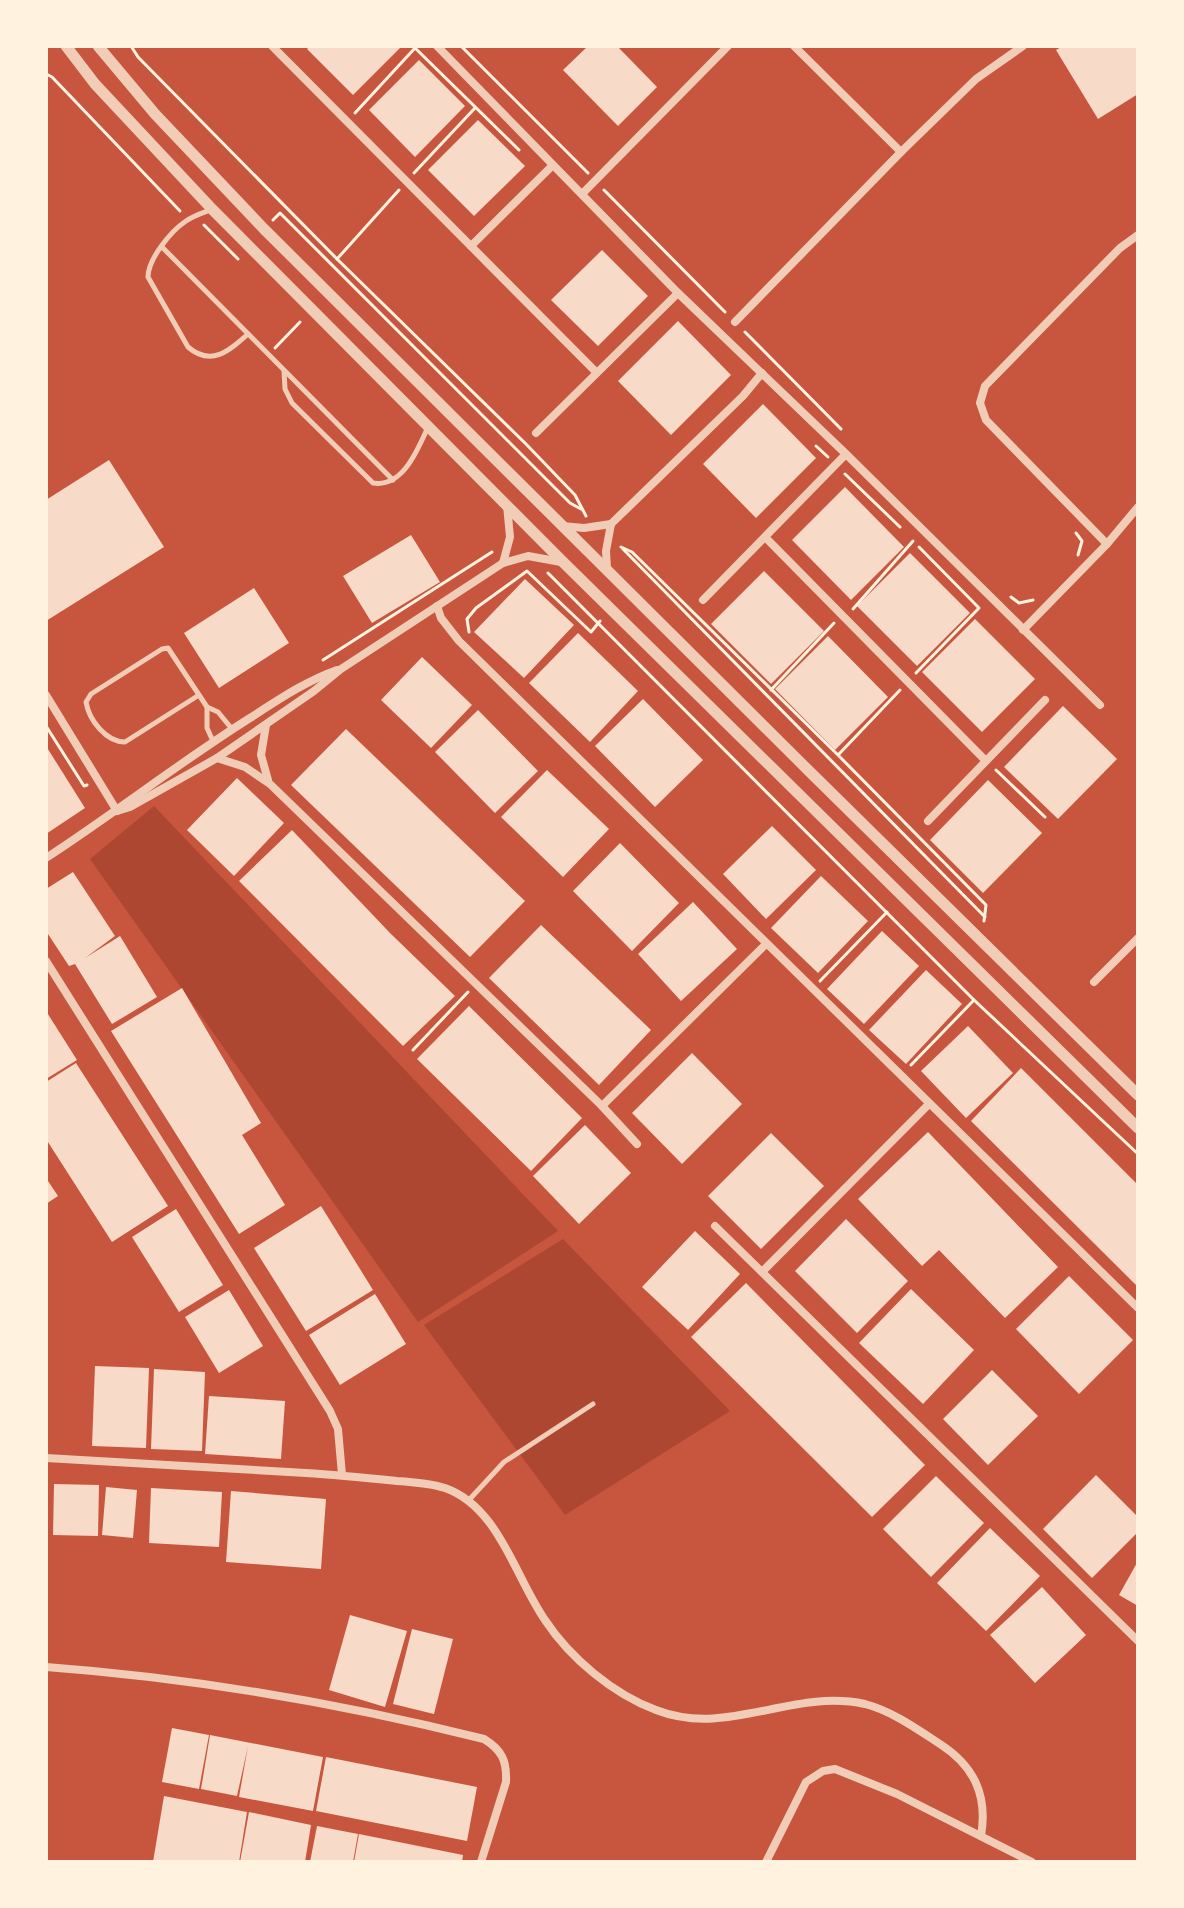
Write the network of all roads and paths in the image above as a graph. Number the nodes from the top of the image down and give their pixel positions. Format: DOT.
graph roads {
  1 [pos="66,46"];
  2 [pos="98,46"];
  3 [pos="131,46"];
  4 [pos="272,46"];
  5 [pos="437,46"];
  6 [pos="461,46"];
  7 [pos="728,46"];
  8 [pos="794,46"];
  9 [pos="1023,46"];
  10 [pos="415,48"];
  11 [pos="46,74"];
  12 [pos="347,121"];
  13 [pos="901,152"];
  14 [pos="553,165"];
  15 [pos="595,180"];
  16 [pos="582,194"];
  17 [pos="212,209"];
  18 [pos="192,218"];
  19 [pos="264,229"];
  20 [pos="1138,235"];
  21 [pos="471,246"];
  22 [pos="162,247"];
  23 [pos="238,259"];
  24 [pos="678,293"];
  25 [pos="300,322"];
  26 [pos="735,322"];
  27 [pos="248,334"];
  28 [pos="268,355"];
  29 [pos="284,370"];
  30 [pos="596,372"];
  31 [pos="762,373"];
  32 [pos="429,426"];
  33 [pos="536,433"];
  34 [pos="845,433"];
  35 [pos="846,454"];
  36 [pos="393,480"];
  37 [pos="507,505"];
  38 [pos="1138,507"];
  39 [pos="581,509"];
  40 [pos="1083,519"];
  41 [pos="611,524"];
  42 [pos="562,526"];
  43 [pos="596,527"];
  44 [pos="765,537"];
  45 [pos="607,541"];
  46 [pos="913,541"];
  47 [pos="1107,544"];
  48 [pos="499,546"];
  49 [pos="623,548"];
  50 [pos="1078,555"];
  51 [pos="563,562"];
  52 [pos="503,563"];
  53 [pos="607,571"];
  54 [pos="549,573"];
  55 [pos="1009,596"];
  56 [pos="703,600"];
  57 [pos="1034,600"];
  58 [pos="437,606"];
  59 [pos="844,617"];
  60 [pos="599,622"];
  61 [pos="1023,630"];
  62 [pos="459,641"];
  63 [pos="323,660"];
  64 [pos="341,669"];
  65 [pos="771,690"];
  66 [pos="46,695"];
  67 [pos="199,695"];
  68 [pos="1045,700"];
  69 [pos="1100,705"];
  70 [pos="207,707"];
  71 [pos="266,725"];
  72 [pos="232,729"];
  73 [pos="213,741"];
  74 [pos="217,758"];
  75 [pos="986,761"];
  76 [pos="270,784"];
  77 [pos="117,811"];
  78 [pos="1045,817"];
  79 [pos="928,821"];
  80 [pos="46,858"];
  81 [pos="888,911"];
  82 [pos="985,917"];
  83 [pos="1138,938"];
  84 [pos="982,942"];
  85 [pos="766,944"];
  86 [pos="46,961"];
  87 [pos="1094,982"];
  88 [pos="476,984"];
  89 [pos="812,990"];
  90 [pos="974,1000"];
  91 [pos="413,1050"];
  92 [pos="900,1077"];
  93 [pos="1138,1095"];
  94 [pos="929,1104"];
  95 [pos="602,1106"];
  96 [pos="1138,1128"];
  97 [pos="637,1144"];
  98 [pos="1138,1154"];
  99 [pos="715,1226"];
  100 [pos="762,1272"];
  101 [pos="1138,1308"];
  102 [pos="593,1404"];
  103 [pos="46,1458"];
  104 [pos="342,1475"];
  105 [pos="468,1501"];
  106 [pos="1138,1641"];
  107 [pos="46,1667"];
  108 [pos="981,1836"];
  109 [pos="481,1862"];
  110 [pos="766,1862"];
  111 [pos="1032,1862"];
  1 -- 17 [label="street"];
  2 -- 19 [label="street"];
  3 -- 39 [label="path"];
  4 -- 12 [label="street"];
  5 -- 14 [label="street"];
  6 -- 15 [label="path"];
  7 -- 15 [label="street"];
  8 -- 13 [label="street"];
  9 -- 13 [label="street"];
  10 -- 12 [label="path"];
  11 -- 18 [label="path"];
  12 -- 21 [label="street"];
  13 -- 26 [label="street"];
  14 -- 16 [label="street"];
  14 -- 21 [label="street"];
  15 -- 16 [label="street"];
  15 -- 26 [label="path"];
  16 -- 24 [label="street"];
  17 -- 18 [label="lane"];
  17 -- 32 [label="street"];
  18 -- 22 [label="lane"];
  18 -- 23 [label="path"];
  19 -- 39 [label="path"];
  19 -- 42 [label="street"];
  20 -- 40 [label="street"];
  21 -- 30 [label="street"];
  22 -- 27 [label="lane"];
  22 -- 27 [label="lane"];
  24 -- 30 [label="street"];
  24 -- 31 [label="street"];
  25 -- 28 [label="path"];
  26 -- 34 [label="path"];
  27 -- 28 [label="lane"];
  28 -- 29 [label="lane"];
  29 -- 36 [label="lane"];
  29 -- 36 [label="lane"];
  30 -- 33 [label="street"];
  31 -- 35 [label="street"];
  31 -- 41 [label="street"];
  32 -- 36 [label="lane"];
  32 -- 37 [label="street"];
  35 -- 44 [label="street"];
  35 -- 61 [label="street"];
  37 -- 51 [label="street"];
  37 -- 52 [label="street"];
  38 -- 47 [label="street"];
  39 -- 43 [label="path"];
  40 -- 47 [label="street"];
  40 -- 50 [label="path"];
  41 -- 43 [label="street"];
  41 -- 45 [label="street"];
  42 -- 43 [label="street"];
  42 -- 53 [label="street"];
  44 -- 56 [label="street"];
  44 -- 59 [label="street"];
  45 -- 49 [label="path"];
  45 -- 53 [label="street"];
  46 -- 59 [label="path"];
  47 -- 61 [label="street"];
  48 -- 63 [label="path"];
  49 -- 65 [label="path"];
  49 -- 82 [label="path"];
  51 -- 52 [label="street"];
  51 -- 96 [label="street"];
  52 -- 58 [label="street"];
  53 -- 84 [label="street"];
  54 -- 60 [label="path"];
  55 -- 57 [label="path"];
  58 -- 62 [label="street"];
  58 -- 64 [label="street"];
  59 -- 65 [label="path"];
  59 -- 75 [label="street"];
  60 -- 62 [label="path"];
  60 -- 81 [label="path"];
  61 -- 69 [label="street"];
  62 -- 85 [label="street"];
  64 -- 71 [label="street"];
  64 -- 72 [label="street"];
  65 -- 82 [label="path"];
  66 -- 77 [label="street"];
  67 -- 67 [label="lane"];
  67 -- 70 [label="lane"];
  68 -- 75 [label="street"];
  70 -- 72 [label="lane"];
  70 -- 73 [label="lane"];
  71 -- 74 [label="street"];
  71 -- 76 [label="street"];
  72 -- 73 [label="street"];
  73 -- 77 [label="street"];
  74 -- 76 [label="street"];
  74 -- 77 [label="street"];
  75 -- 78 [label="path"];
  75 -- 79 [label="street"];
  76 -- 88 [label="street"];
  77 -- 80 [label="street"];
  81 -- 89 [label="path"];
  81 -- 90 [label="path"];
  82 -- 84 [label="path"];
  83 -- 87 [label="street"];
  84 -- 93 [label="street"];
  85 -- 89 [label="street"];
  85 -- 95 [label="street"];
  86 -- 104 [label="street"];
  88 -- 91 [label="path"];
  88 -- 95 [label="street"];
  89 -- 92 [label="street"];
  90 -- 92 [label="path"];
  90 -- 98 [label="path"];
  92 -- 94 [label="street"];
  94 -- 100 [label="street"];
  94 -- 101 [label="street"];
  95 -- 97 [label="street"];
  99 -- 100 [label="street"];
  100 -- 106 [label="street"];
  102 -- 105 [label="lane"];
  103 -- 104 [label="street"];
  104 -- 105 [label="street"];
  105 -- 108 [label="street"];
  107 -- 109 [label="street"];
  108 -- 110 [label="street"];
  108 -- 111 [label="street"];
}
